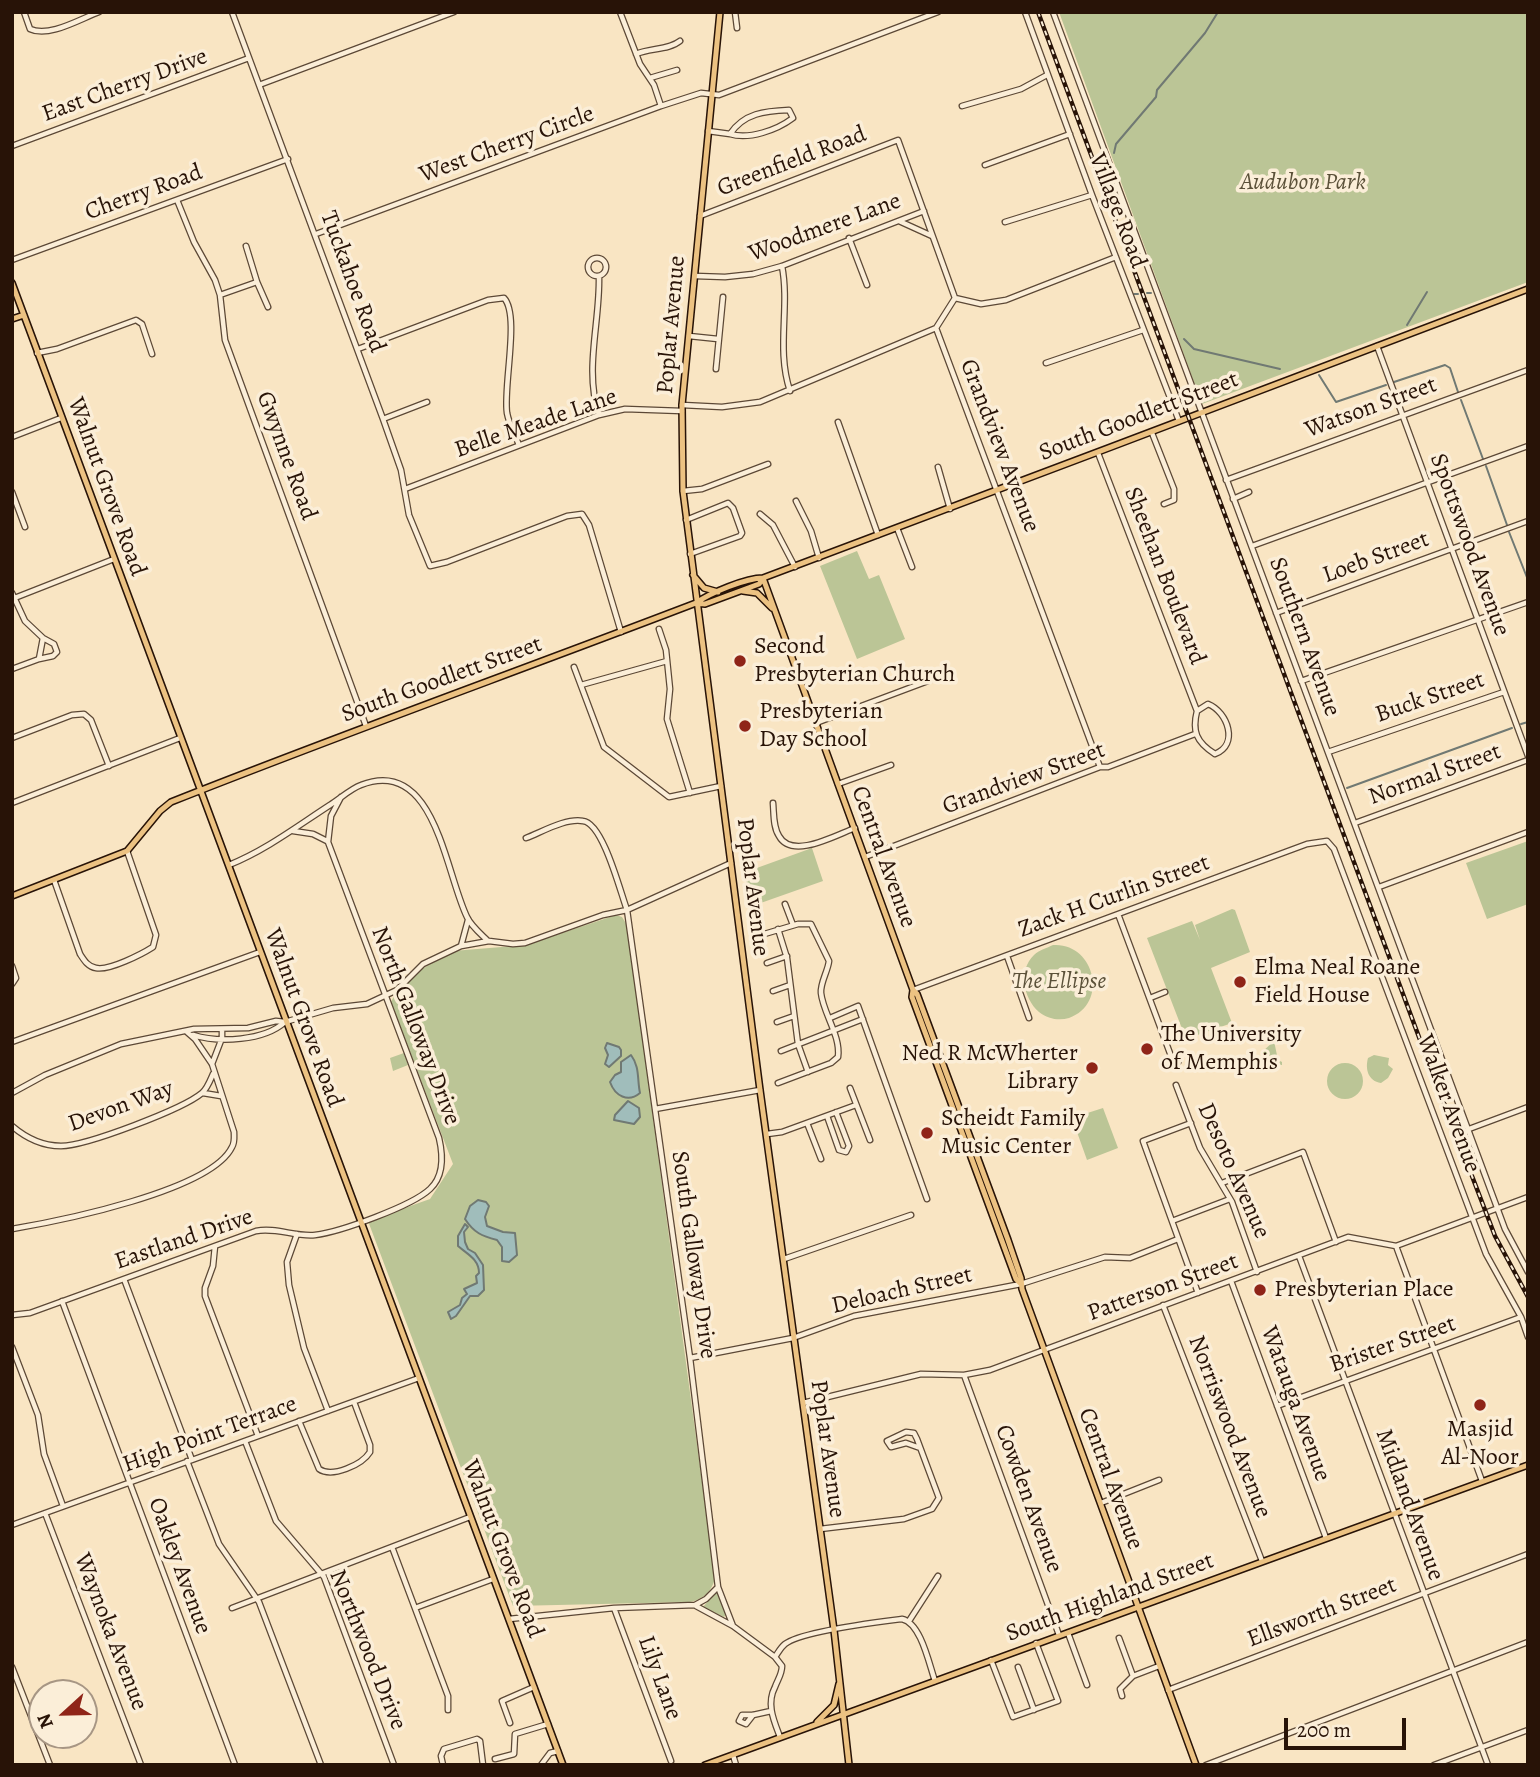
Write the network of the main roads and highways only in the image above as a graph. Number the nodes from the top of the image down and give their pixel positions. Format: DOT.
graph roads {
  1 [pos="720,12"];
  2 [pos="12,283"];
  3 [pos="1528,289"];
  4 [pos="24,314"];
  5 [pos="12,319"];
  6 [pos="692,573"];
  7 [pos="763,578"];
  8 [pos="742,591"];
  9 [pos="718,592"];
  10 [pos="696,603"];
  11 [pos="777,617"];
  12 [pos="200,790"];
  13 [pos="12,896"];
  14 [pos="1528,1465"];
  15 [pos="1138,1606"];
  16 [pos="840,1677"];
  17 [pos="845,1714"];
  18 [pos="811,1726"];
  19 [pos="563,1765"];
  20 [pos="705,1765"];
  21 [pos="849,1765"];
  22 [pos="1196,1765"];
  1 -- 6 [label="main road, Poplar Avenue"];
  2 -- 4 [label="main road, Walnut Grove Road"];
  3 -- 7 [label="main road, South Goodlett Street"];
  4 -- 5 [label="main road"];
  4 -- 12 [label="main road, Walnut Grove Road"];
  6 -- 9 [label="main road"];
  6 -- 10 [label="main road, Poplar Avenue"];
  7 -- 8 [label="main road, South Goodlett Street"];
  7 -- 9 [label="main road, South Goodlett Street"];
  7 -- 11 [label="main road, Central Avenue"];
  8 -- 10 [label="main road, South Goodlett Street"];
  8 -- 11 [label="main road"];
  9 -- 10 [label="main road, South Goodlett Street"];
  10 -- 12 [label="main road, South Goodlett Street"];
  10 -- 16 [label="main road, Poplar Avenue"];
  11 -- 15 [label="main road, Central Avenue"];
  12 -- 13 [label="main road, South Goodlett Street"];
  12 -- 19 [label="main road, Walnut Grove Road"];
  14 -- 15 [label="main road, South Highland Street"];
  15 -- 17 [label="main road, South Highland Street"];
  15 -- 22 [label="main road, Central Avenue"];
  16 -- 17 [label="main road, Poplar Avenue"];
  16 -- 18 [label="main road"];
  17 -- 18 [label="main road, South Highland Street"];
  17 -- 21 [label="main road, Poplar Avenue"];
  18 -- 20 [label="main road, South Highland Street"];
}
